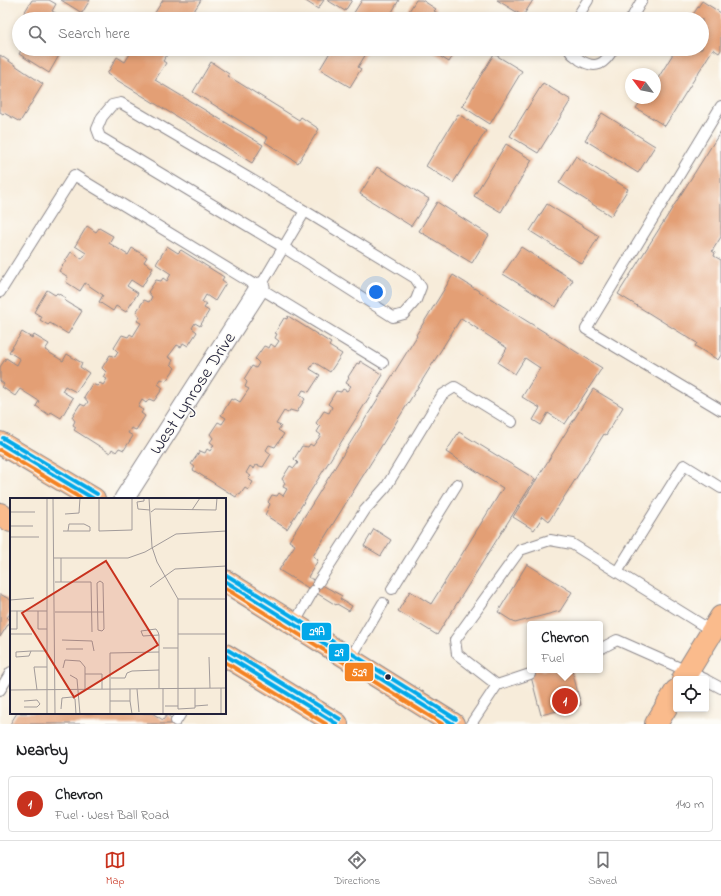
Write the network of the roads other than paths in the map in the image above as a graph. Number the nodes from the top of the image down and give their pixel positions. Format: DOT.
graph roads {
  1 [pos="588,0"];
  2 [pos="642,0"];
  3 [pos="580,12"];
  4 [pos="635,12"];
  5 [pos="576,56"];
  6 [pos="609,56"];
  7 [pos="721,106"];
  8 [pos="306,211"];
  9 [pos="283,248"];
  10 [pos="260,287"];
  11 [pos="0,292"];
  12 [pos="383,363"];
  13 [pos="721,410"];
  14 [pos="512,422"];
  15 [pos="0,443"];
  16 [pos="457,484"];
  17 [pos="721,488"];
  18 [pos="92,498"];
  19 [pos="125,498"];
  20 [pos="0,514"];
  21 [pos="10,520"];
  22 [pos="617,572"];
  23 [pos="226,582"];
  24 [pos="392,589"];
  25 [pos="383,603"];
  26 [pos="294,624"];
  27 [pos="717,624"];
  28 [pos="603,647"];
  29 [pos="226,656"];
  30 [pos="350,659"];
  31 [pos="10,674"];
  32 [pos="530,674"];
  33 [pos="694,676"];
  34 [pos="696,676"];
  35 [pos="709,683"];
  36 [pos="497,685"];
  37 [pos="721,688"];
  38 [pos="0,690"];
  39 [pos="673,696"];
  40 [pos="331,722"];
  41 [pos="453,724"];
  42 [pos="471,724"];
  43 [pos="656,724"];
  1 -- 3 [label="lane"];
  2 -- 4 [label="lane"];
  5 -- 6 [label="lane"];
  7 -- 13 [label="lane"];
  8 -- 9 [label="lane"];
  8 -- 9 [label="lane"];
  8 -- 9 [label="lane"];
  9 -- 10 [label="lane"];
  10 -- 11 [label="lane"];
  10 -- 12 [label="lane"];
  10 -- 19 [label="street, West Lynrose Drive"];
  14 -- 26 [label="lane"];
  15 -- 18 [label="main road"];
  16 -- 24 [label="lane"];
  17 -- 22 [label="lane"];
  20 -- 21 [label="main road"];
  22 -- 27 [label="lane"];
  22 -- 36 [label="lane"];
  23 -- 26 [label="main road"];
  25 -- 30 [label="lane"];
  26 -- 30 [label="main road"];
  27 -- 34 [label="main road"];
  28 -- 33 [label="lane"];
  29 -- 40 [label="main road"];
  30 -- 41 [label="main road"];
  31 -- 38 [label="lane"];
  32 -- 36 [label="lane"];
  35 -- 37 [label="lane"];
  36 -- 42 [label="lane"];
  39 -- 43 [label="main road"];
}
